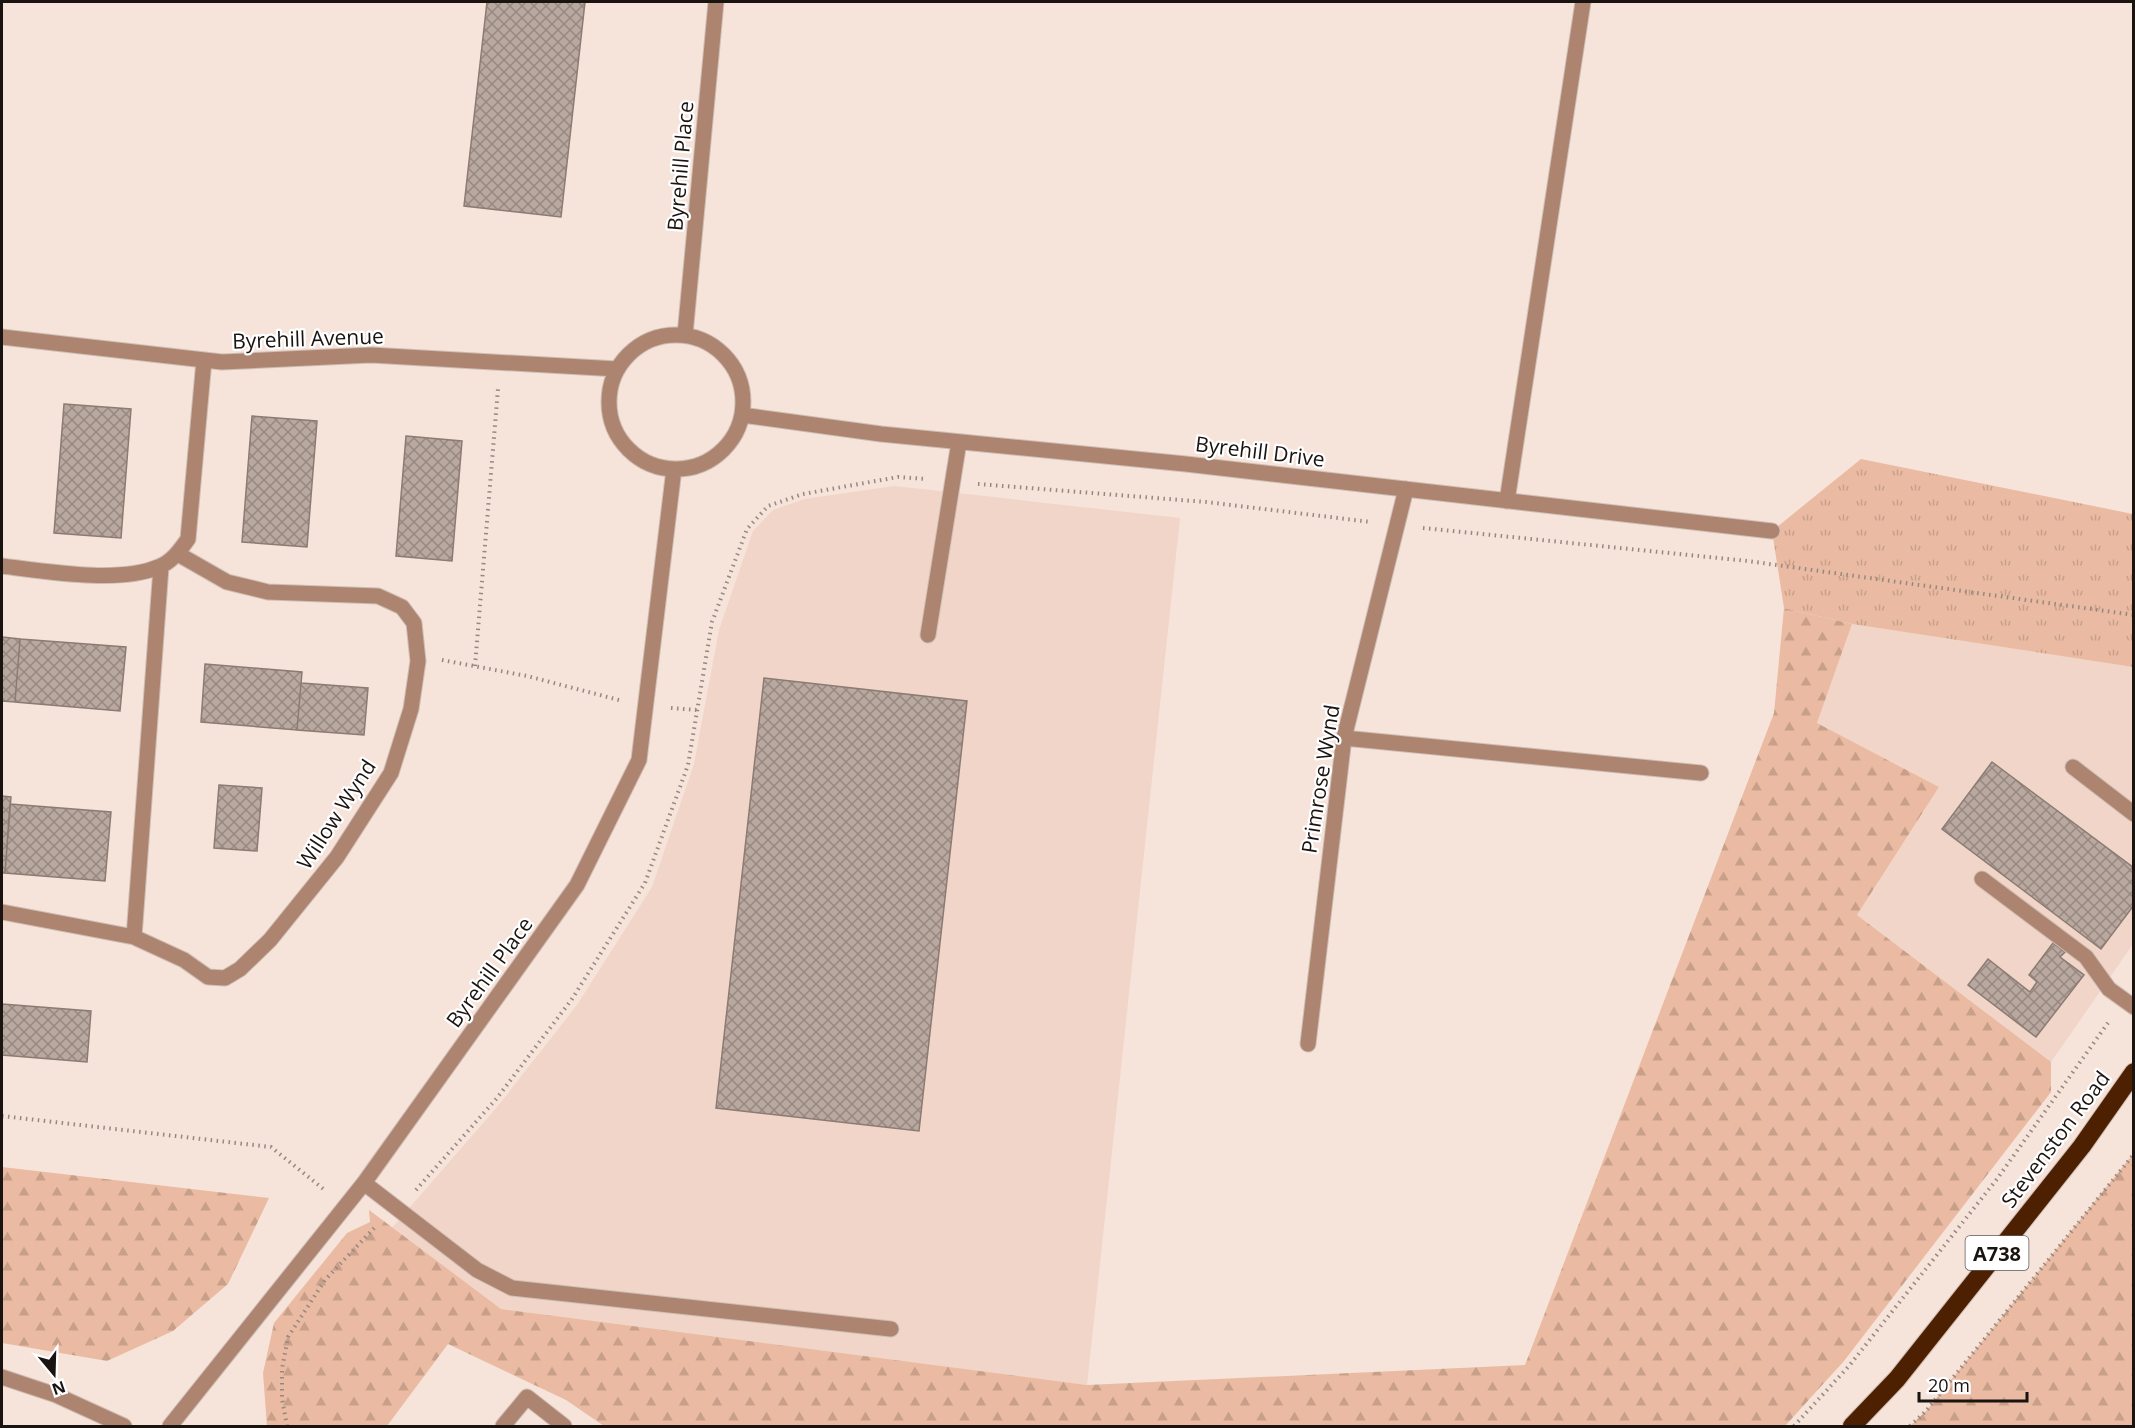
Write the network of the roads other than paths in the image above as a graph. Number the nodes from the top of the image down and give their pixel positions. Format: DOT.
graph roads {
  1 [pos="716,2"];
  2 [pos="1583,2"];
  3 [pos="685,335"];
  4 [pos="2,337"];
  5 [pos="204,360"];
  6 [pos="617,369"];
  7 [pos="742,415"];
  8 [pos="959,442"];
  9 [pos="674,469"];
  10 [pos="1406,489"];
  11 [pos="1507,501"];
  12 [pos="1772,531"];
  13 [pos="178,554"];
  14 [pos="2,566"];
  15 [pos="161,567"];
  16 [pos="928,635"];
  17 [pos="1344,738"];
  18 [pos="2073,767"];
  19 [pos="1701,773"];
  20 [pos="2133,814"];
  21 [pos="1982,879"];
  22 [pos="2,912"];
  23 [pos="134,937"];
  24 [pos="2128,1003"];
  25 [pos="1308,1044"];
  26 [pos="2133,1072"];
  27 [pos="364,1183"];
  28 [pos="891,1329"];
  29 [pos="2,1377"];
  30 [pos="124,1426"];
  31 [pos="170,1426"];
  32 [pos="503,1426"];
  33 [pos="564,1426"];
  34 [pos="1852,1426"];
  1 -- 3 [label="street, Byrehill Place"];
  2 -- 11 [label="street"];
  3 -- 6 [label="street"];
  3 -- 7 [label="street"];
  4 -- 5 [label="street, Byrehill Avenue"];
  5 -- 6 [label="street, Byrehill Avenue"];
  5 -- 13 [label="street"];
  6 -- 9 [label="street"];
  7 -- 8 [label="street, Byrehill Drive"];
  7 -- 9 [label="street"];
  8 -- 10 [label="street, Byrehill Drive"];
  8 -- 16 [label="street"];
  9 -- 27 [label="street, Byrehill Place"];
  10 -- 11 [label="street, Byrehill Drive"];
  10 -- 17 [label="street, Primrose Wynd"];
  11 -- 12 [label="street, Byrehill Drive"];
  13 -- 15 [label="street"];
  13 -- 23 [label="street, Willow Wynd"];
  14 -- 15 [label="street"];
  15 -- 23 [label="street"];
  17 -- 19 [label="street"];
  17 -- 25 [label="street, Primrose Wynd"];
  18 -- 20 [label="street"];
  21 -- 24 [label="street"];
  22 -- 23 [label="street, Willow Wynd"];
  26 -- 34 [label="highway, Stevenston Road / A738"];
  27 -- 28 [label="street"];
  27 -- 31 [label="street, Byrehill Place"];
  29 -- 30 [label="street"];
  32 -- 33 [label="street"];
}
